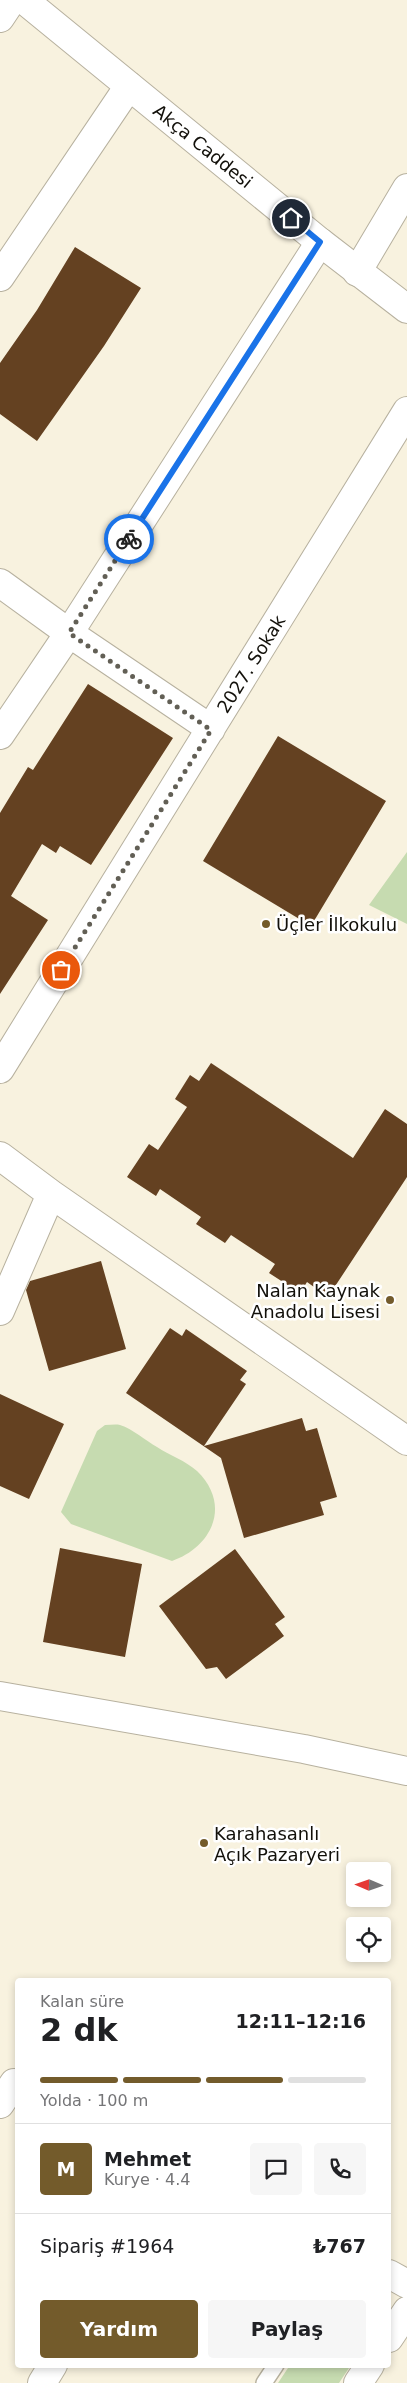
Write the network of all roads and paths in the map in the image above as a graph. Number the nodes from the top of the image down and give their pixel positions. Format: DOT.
graph roads {
  1 [pos="12,0"];
  2 [pos="24,0"];
  3 [pos="0,18"];
  4 [pos="129,86"];
  5 [pos="407,188"];
  6 [pos="320,242"];
  7 [pos="357,272"];
  8 [pos="0,277"];
  9 [pos="407,309"];
  10 [pos="407,411"];
  11 [pos="0,583"];
  12 [pos="69,633"];
  13 [pos="211,730"];
  14 [pos="0,735"];
  15 [pos="0,1069"];
  16 [pos="0,1156"];
  17 [pos="51,1194"];
  18 [pos="0,1311"];
  19 [pos="407,1441"];
  20 [pos="0,1696"];
  21 [pos="407,1771"];
  22 [pos="391,2275"];
  23 [pos="407,2284"];
  24 [pos="407,2311"];
  25 [pos="391,2335"];
  26 [pos="52,2368"];
  27 [pos="274,2368"];
  28 [pos="368,2368"];
  29 [pos="42,2383"];
  30 [pos="264,2383"];
  31 [pos="358,2383"];
  1 -- 3 [label="street"];
  2 -- 4 [label="street, Akça Caddesi"];
  4 -- 6 [label="street, Akça Caddesi"];
  4 -- 8 [label="street"];
  5 -- 7 [label="street"];
  6 -- 7 [label="street, Akça Caddesi"];
  6 -- 12 [label="street"];
  7 -- 9 [label="street, Akça Caddesi"];
  10 -- 13 [label="street, 2027. Sokak"];
  11 -- 12 [label="street"];
  12 -- 13 [label="street"];
  12 -- 14 [label="street"];
  13 -- 15 [label="street, 2027. Sokak"];
  16 -- 17 [label="street"];
  17 -- 18 [label="street"];
  17 -- 19 [label="street"];
  20 -- 21 [label="street"];
  22 -- 23 [label="street"];
  24 -- 25 [label="street"];
  26 -- 29 [label="street"];
  27 -- 30 [label="lane"];
  28 -- 31 [label="street"];
}
